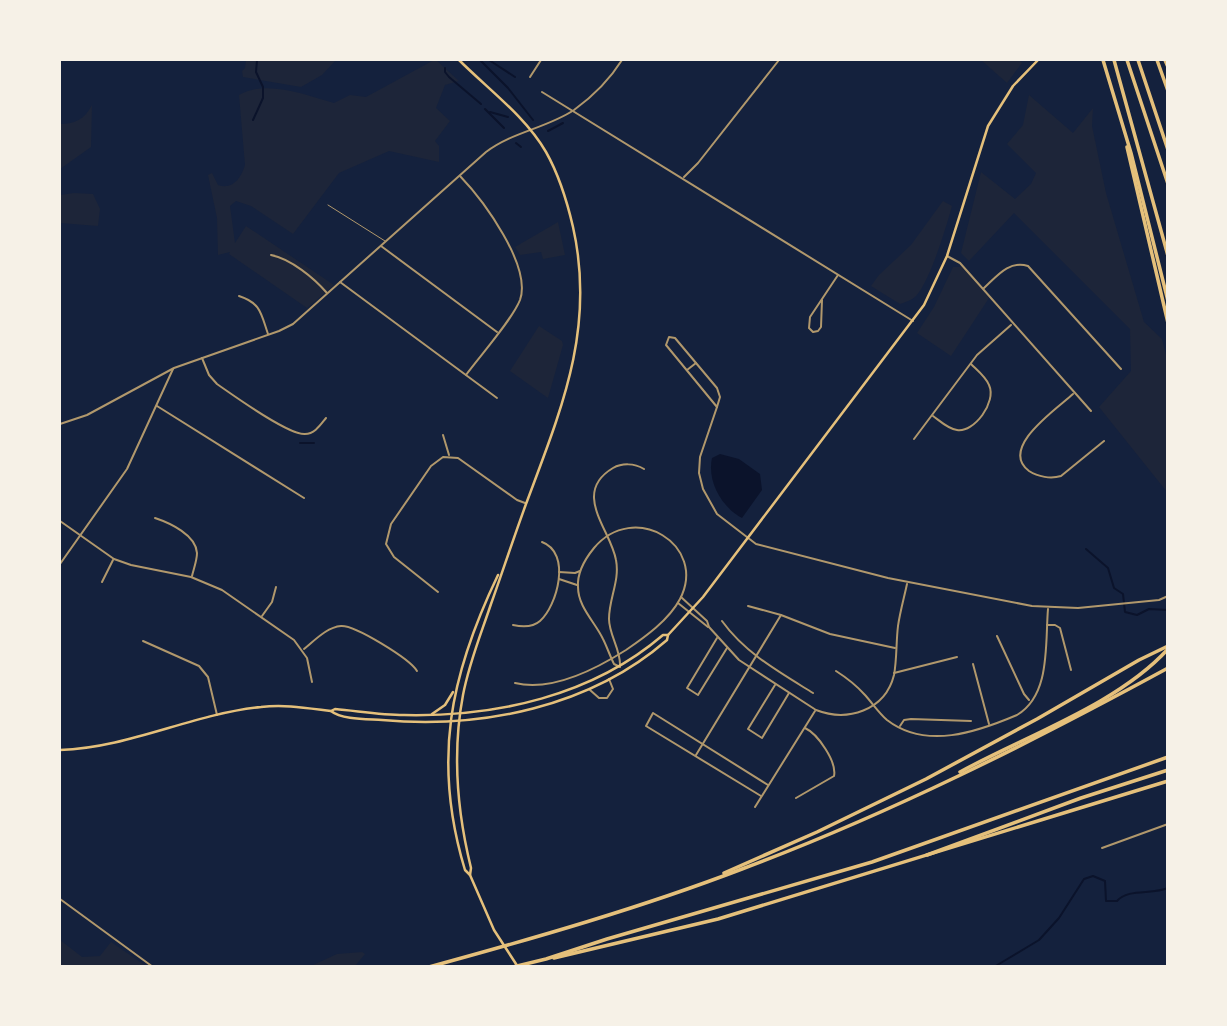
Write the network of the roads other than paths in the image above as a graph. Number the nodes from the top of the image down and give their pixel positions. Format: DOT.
graph roads {
  1 [pos="459,60"];
  2 [pos="541,60"];
  3 [pos="622,60"];
  4 [pos="779,60"];
  5 [pos="1038,60"];
  6 [pos="1103,60"];
  7 [pos="1114,60"];
  8 [pos="1127,60"];
  9 [pos="1138,60"];
  10 [pos="1157,60"];
  11 [pos="1165,60"];
  12 [pos="1167,67"];
  13 [pos="530,78"];
  14 [pos="1167,91"];
  15 [pos="542,92"];
  16 [pos="572,111"];
  17 [pos="529,129"];
  18 [pos="1125,135"];
  19 [pos="1167,150"];
  20 [pos="460,175"];
  21 [pos="683,178"];
  22 [pos="1167,184"];
  23 [pos="328,205"];
  24 [pos="386,242"];
  25 [pos="381,246"];
  26 [pos="271,254"];
  27 [pos="947,256"];
  28 [pos="1167,256"];
  29 [pos="838,275"];
  30 [pos="340,282"];
  31 [pos="983,289"];
  32 [pos="328,293"];
  33 [pos="239,296"];
  34 [pos="822,300"];
  35 [pos="1167,301"];
  36 [pos="913,321"];
  37 [pos="1167,323"];
  38 [pos="1012,324"];
  39 [pos="498,332"];
  40 [pos="269,335"];
  41 [pos="202,357"];
  42 [pos="696,363"];
  43 [pos="970,363"];
  44 [pos="174,368"];
  45 [pos="1122,369"];
  46 [pos="687,370"];
  47 [pos="466,375"];
  48 [pos="1074,393"];
  49 [pos="497,398"];
  50 [pos="157,406"];
  51 [pos="717,407"];
  52 [pos="1091,411"];
  53 [pos="932,415"];
  54 [pos="327,418"];
  55 [pos="60,424"];
  56 [pos="443,435"];
  57 [pos="914,439"];
  58 [pos="1104,441"];
  59 [pos="449,456"];
  60 [pos="643,469"];
  61 [pos="304,498"];
  62 [pos="526,504"];
  63 [pos="155,518"];
  64 [pos="60,521"];
  65 [pos="80,535"];
  66 [pos="606,535"];
  67 [pos="747,538"];
  68 [pos="542,542"];
  69 [pos="114,559"];
  70 [pos="60,564"];
  71 [pos="503,565"];
  72 [pos="581,570"];
  73 [pos="559,572"];
  74 [pos="191,576"];
  75 [pos="558,579"];
  76 [pos="102,582"];
  77 [pos="908,583"];
  78 [pos="578,586"];
  79 [pos="276,587"];
  80 [pos="438,592"];
  81 [pos="1167,596"];
  82 [pos="681,597"];
  83 [pos="678,603"];
  84 [pos="748,606"];
  85 [pos="694,608"];
  86 [pos="1048,608"];
  87 [pos="690,613"];
  88 [pos="781,615"];
  89 [pos="262,617"];
  90 [pos="722,621"];
  91 [pos="513,625"];
  92 [pos="1046,625"];
  93 [pos="709,627"];
  94 [pos="668,635"];
  95 [pos="611,636"];
  96 [pos="997,636"];
  97 [pos="718,637"];
  98 [pos="603,639"];
  99 [pos="143,641"];
  100 [pos="727,648"];
  101 [pos="1167,648"];
  102 [pos="896,649"];
  103 [pos="303,650"];
  104 [pos="618,654"];
  105 [pos="757,657"];
  106 [pos="957,657"];
  107 [pos="611,658"];
  108 [pos="973,664"];
  109 [pos="620,667"];
  110 [pos="750,668"];
  111 [pos="1167,668"];
  112 [pos="1071,670"];
  113 [pos="416,671"];
  114 [pos="836,671"];
  115 [pos="894,673"];
  116 [pos="609,680"];
  117 [pos="312,682"];
  118 [pos="515,683"];
  119 [pos="776,683"];
  120 [pos="456,686"];
  121 [pos="590,689"];
  122 [pos="789,692"];
  123 [pos="813,693"];
  124 [pos="1031,702"];
  125 [pos="873,705"];
  126 [pos="816,710"];
  127 [pos="331,711"];
  128 [pos="460,714"];
  129 [pos="430,715"];
  130 [pos="451,715"];
  131 [pos="217,716"];
  132 [pos="450,721"];
  133 [pos="459,721"];
  134 [pos="971,721"];
  135 [pos="989,725"];
  136 [pos="899,727"];
  137 [pos="804,728"];
  138 [pos="703,744"];
  139 [pos="60,750"];
  140 [pos="695,756"];
  141 [pos="1167,757"];
  142 [pos="1167,770"];
  143 [pos="1167,781"];
  144 [pos="768,785"];
  145 [pos="934,786"];
  146 [pos="761,796"];
  147 [pos="796,799"];
  148 [pos="459,806"];
  149 [pos="451,807"];
  150 [pos="755,807"];
  151 [pos="1167,824"];
  152 [pos="1102,848"];
  153 [pos="922,857"];
  154 [pos="470,875"];
  155 [pos="716,877"];
  156 [pos="60,899"];
  157 [pos="546,959"];
  158 [pos="153,967"];
  159 [pos="429,967"];
  160 [pos="515,967"];
  1 -- 17 [label="main road"];
  2 -- 13 [label="street"];
  3 -- 16 [label="street"];
  4 -- 21 [label="street"];
  5 -- 27 [label="main road"];
  6 -- 18 [label="highway"];
  7 -- 28 [label="highway"];
  8 -- 22 [label="highway"];
  9 -- 19 [label="highway"];
  10 -- 14 [label="highway"];
  11 -- 12 [label="highway"];
  15 -- 16 [label="street"];
  16 -- 17 [label="street"];
  16 -- 21 [label="street"];
  17 -- 20 [label="street"];
  17 -- 62 [label="main road"];
  18 -- 35 [label="highway"];
  18 -- 37 [label="highway"];
  20 -- 24 [label="street"];
  20 -- 39 [label="street"];
  21 -- 29 [label="street"];
  23 -- 24 [label="lane"];
  24 -- 25 [label="street"];
  25 -- 30 [label="street"];
  25 -- 39 [label="street"];
  26 -- 32 [label="street"];
  27 -- 31 [label="street"];
  27 -- 36 [label="main road"];
  29 -- 34 [label="street"];
  29 -- 36 [label="street"];
  30 -- 32 [label="street"];
  30 -- 47 [label="street"];
  31 -- 38 [label="street"];
  31 -- 45 [label="street"];
  32 -- 40 [label="street"];
  33 -- 40 [label="street"];
  34 -- 34 [label="street"];
  36 -- 67 [label="main road"];
  38 -- 43 [label="street"];
  38 -- 48 [label="street"];
  39 -- 47 [label="street"];
  40 -- 41 [label="street"];
  41 -- 44 [label="street"];
  41 -- 54 [label="street"];
  42 -- 46 [label="street"];
  42 -- 46 [label="street"];
  42 -- 51 [label="street"];
  43 -- 53 [label="street"];
  43 -- 53 [label="street"];
  44 -- 50 [label="street"];
  44 -- 55 [label="street"];
  46 -- 51 [label="street"];
  47 -- 49 [label="street"];
  48 -- 52 [label="street"];
  48 -- 58 [label="street"];
  50 -- 61 [label="street"];
  50 -- 65 [label="street"];
  51 -- 67 [label="street"];
  53 -- 57 [label="street"];
  56 -- 59 [label="street"];
  59 -- 62 [label="street"];
  59 -- 80 [label="street"];
  60 -- 66 [label="street"];
  62 -- 71 [label="main road"];
  63 -- 74 [label="street"];
  64 -- 65 [label="street"];
  65 -- 69 [label="street"];
  65 -- 70 [label="street"];
  66 -- 72 [label="street"];
  66 -- 82 [label="street"];
  66 -- 95 [label="street"];
  67 -- 77 [label="street"];
  67 -- 85 [label="main road"];
  68 -- 73 [label="street"];
  69 -- 74 [label="street"];
  69 -- 76 [label="street"];
  71 -- 120 [label="main road"];
  71 -- 128 [label="main road"];
  72 -- 73 [label="street"];
  72 -- 78 [label="street"];
  73 -- 75 [label="street"];
  74 -- 89 [label="street"];
  75 -- 78 [label="street"];
  75 -- 91 [label="street"];
  77 -- 86 [label="street"];
  77 -- 102 [label="street"];
  78 -- 98 [label="street"];
  79 -- 89 [label="street"];
  81 -- 86 [label="street"];
  82 -- 83 [label="street"];
  82 -- 85 [label="street"];
  83 -- 87 [label="street"];
  83 -- 104 [label="street"];
  84 -- 88 [label="street"];
  85 -- 87 [label="main road"];
  85 -- 93 [label="street"];
  86 -- 92 [label="street"];
  87 -- 93 [label="street"];
  87 -- 94 [label="main road"];
  88 -- 102 [label="street"];
  88 -- 105 [label="street"];
  89 -- 103 [label="street"];
  90 -- 105 [label="street"];
  92 -- 112 [label="street"];
  92 -- 124 [label="street"];
  93 -- 97 [label="street"];
  94 -- 109 [label="main road"];
  94 -- 116 [label="main road"];
  95 -- 98 [label="street"];
  95 -- 104 [label="street"];
  96 -- 124 [label="street"];
  97 -- 100 [label="street"];
  97 -- 100 [label="street"];
  98 -- 107 [label="street"];
  99 -- 131 [label="street"];
  100 -- 110 [label="street"];
  101 -- 145 [label="highway"];
  101 -- 155 [label="highway"];
  102 -- 115 [label="street"];
  103 -- 113 [label="street"];
  103 -- 117 [label="street"];
  104 -- 107 [label="street"];
  104 -- 109 [label="street"];
  105 -- 110 [label="street"];
  105 -- 123 [label="street"];
  106 -- 115 [label="street"];
  107 -- 109 [label="street"];
  107 -- 118 [label="street"];
  108 -- 135 [label="street"];
  109 -- 128 [label="main road"];
  110 -- 119 [label="street"];
  110 -- 138 [label="street"];
  111 -- 145 [label="highway"];
  114 -- 125 [label="street"];
  115 -- 125 [label="street"];
  116 -- 121 [label="main road"];
  116 -- 121 [label="street"];
  119 -- 122 [label="street"];
  119 -- 122 [label="street"];
  120 -- 129 [label="main road"];
  120 -- 130 [label="main road"];
  121 -- 133 [label="main road"];
  122 -- 126 [label="street"];
  124 -- 135 [label="street"];
  125 -- 126 [label="street"];
  125 -- 136 [label="street"];
  126 -- 137 [label="street"];
  127 -- 129 [label="main road"];
  127 -- 131 [label="main road"];
  127 -- 132 [label="main road"];
  128 -- 130 [label="main road"];
  128 -- 133 [label="main road"];
  129 -- 130 [label="main road"];
  130 -- 132 [label="main road"];
  131 -- 139 [label="main road"];
  132 -- 133 [label="main road"];
  132 -- 149 [label="main road"];
  133 -- 148 [label="main road"];
  134 -- 136 [label="street"];
  135 -- 136 [label="street"];
  137 -- 144 [label="street"];
  137 -- 147 [label="street"];
  138 -- 140 [label="street"];
  138 -- 140 [label="street"];
  138 -- 144 [label="street"];
  140 -- 146 [label="street"];
  141 -- 157 [label="highway"];
  142 -- 153 [label="highway"];
  143 -- 153 [label="highway"];
  144 -- 146 [label="street"];
  145 -- 155 [label="highway"];
  146 -- 150 [label="street"];
  148 -- 149 [label="main road"];
  148 -- 154 [label="main road"];
  149 -- 154 [label="main road"];
  151 -- 152 [label="street"];
  153 -- 157 [label="highway"];
  154 -- 160 [label="main road"];
  155 -- 159 [label="highway"];
  156 -- 158 [label="street"];
  157 -- 160 [label="highway"];
}
